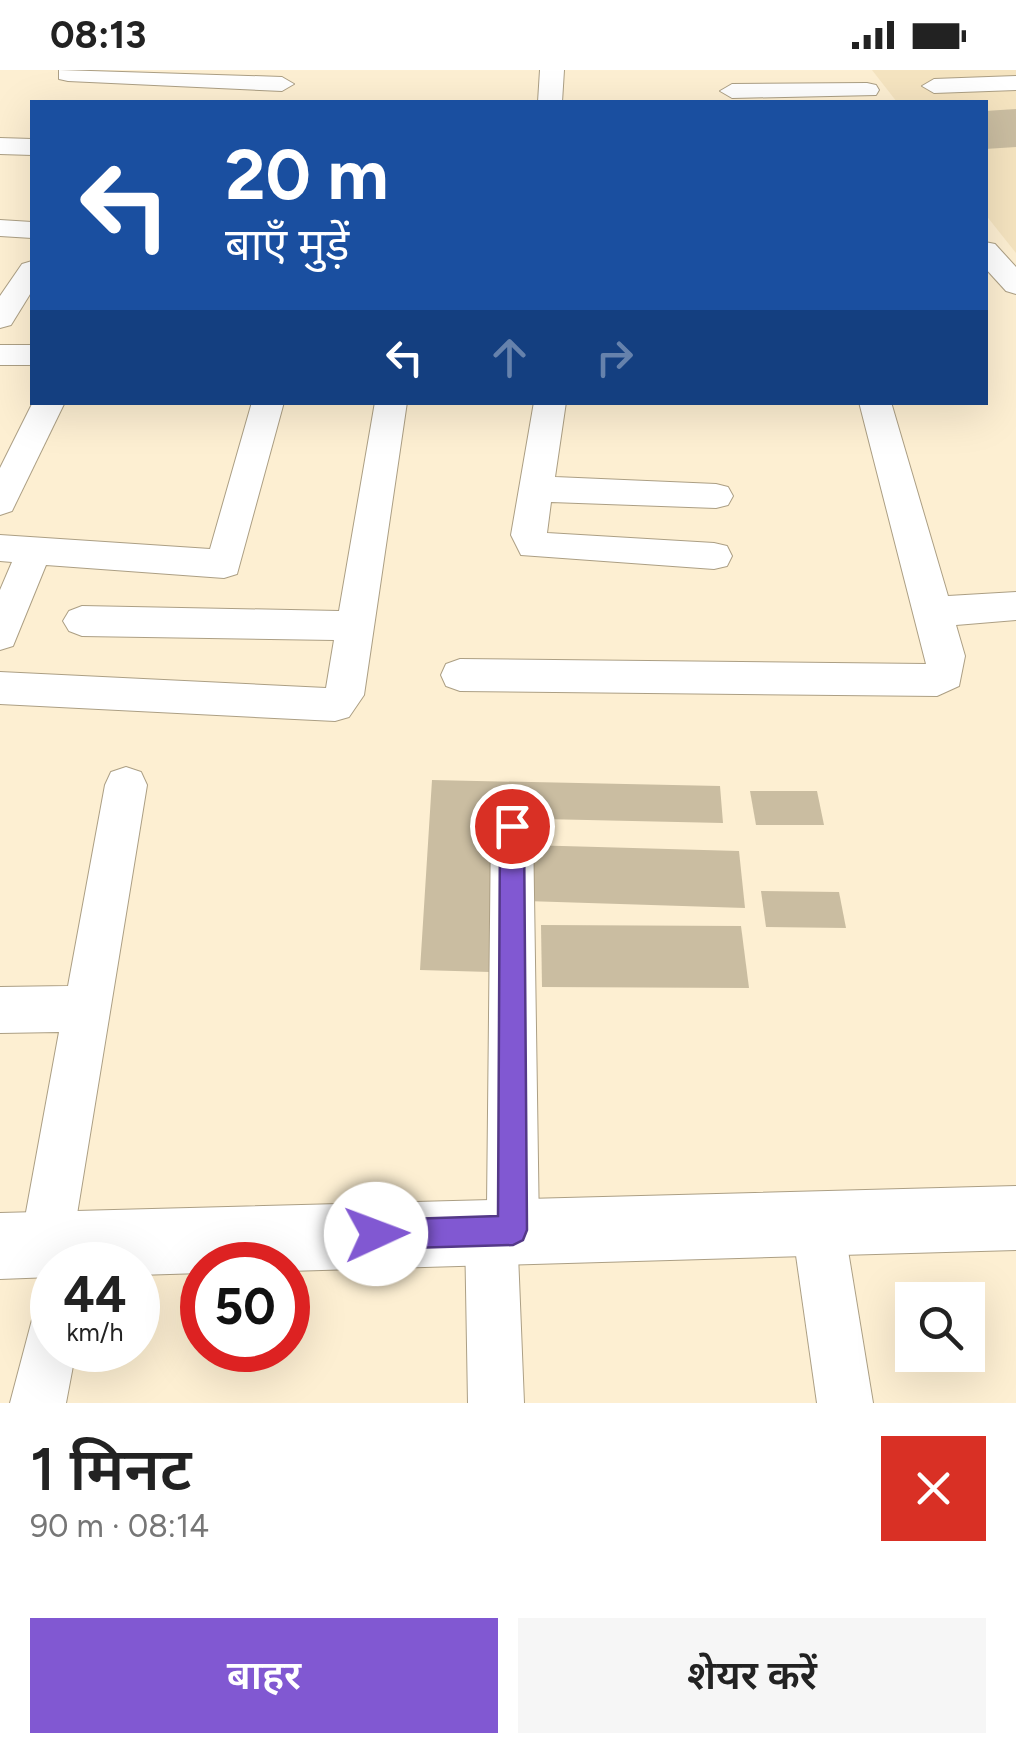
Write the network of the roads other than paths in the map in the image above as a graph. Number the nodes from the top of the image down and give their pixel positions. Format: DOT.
graph roads {
  1 [pos="552,70"];
  2 [pos="70,72"];
  3 [pos="269,79"];
  4 [pos="1016,83"];
  5 [pos="934,86"];
  6 [pos="865,87"];
  7 [pos="732,92"];
  8 [pos="51,100"];
  9 [pos="550,100"];
  10 [pos="0,228"];
  11 [pos="30,230"];
  12 [pos="30,273"];
  13 [pos="0,318"];
  14 [pos="0,355"];
  15 [pos="30,356"];
  16 [pos="47,405"];
  17 [pos="267,405"];
  18 [pos="390,405"];
  19 [pos="550,405"];
  20 [pos="875,405"];
  21 [pos="538,489"];
  22 [pos="716,496"];
  23 [pos="0,502"];
  24 [pos="17,550"];
  25 [pos="714,556"];
  26 [pos="1016,606"];
  27 [pos="934,612"];
  28 [pos="82,622"];
  29 [pos="352,626"];
  30 [pos="0,634"];
  31 [pos="460,674"];
  32 [pos="0,688"];
  33 [pos="126,786"];
  34 [pos="512,826"];
  35 [pos="88,1008"];
  36 [pos="0,1010"];
  37 [pos="1016,1218"];
  38 [pos="817,1220"];
  39 [pos="502,1230"];
  40 [pos="47,1242"];
  41 [pos="160,1245"];
  42 [pos="44,1372"];
  43 [pos="38,1403"];
  44 [pos="496,1403"];
  45 [pos="845,1403"];
  1 -- 9 [label="street"];
  2 -- 3 [label="street"];
  2 -- 8 [label="street"];
  4 -- 5 [label="street"];
  6 -- 7 [label="street"];
  10 -- 11 [label="street"];
  12 -- 13 [label="street"];
  14 -- 15 [label="street"];
  16 -- 23 [label="street"];
  17 -- 24 [label="street"];
  18 -- 29 [label="street"];
  19 -- 21 [label="street"];
  20 -- 27 [label="street"];
  21 -- 22 [label="street"];
  21 -- 25 [label="street"];
  24 -- 30 [label="street"];
  26 -- 27 [label="street"];
  27 -- 31 [label="street"];
  28 -- 29 [label="street"];
  29 -- 32 [label="street"];
  33 -- 35 [label="street"];
  34 -- 39 [label="street"];
  35 -- 36 [label="street"];
  35 -- 40 [label="street"];
  37 -- 38 [label="main road"];
  38 -- 39 [label="main road"];
  38 -- 45 [label="street"];
  39 -- 41 [label="main road"];
  39 -- 44 [label="street"];
  42 -- 43 [label="street"];
}
